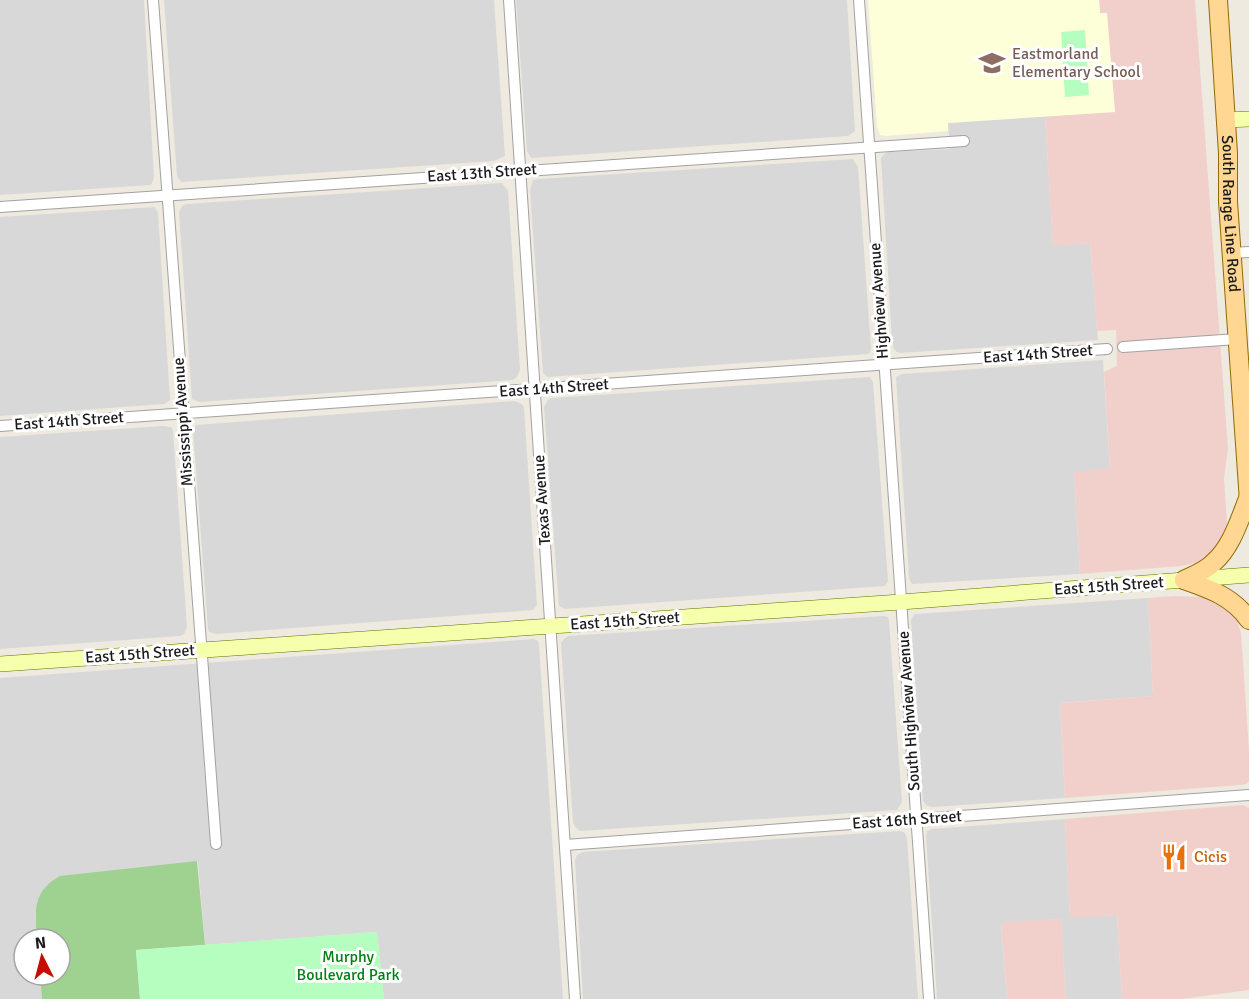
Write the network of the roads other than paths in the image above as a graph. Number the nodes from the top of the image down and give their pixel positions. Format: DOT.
graph roads {
  1 [pos="153,0"];
  2 [pos="508,0"];
  3 [pos="859,0"];
  4 [pos="1218,0"];
  5 [pos="1249,119"];
  6 [pos="1226,120"];
  7 [pos="964,141"];
  8 [pos="868,148"];
  9 [pos="520,170"];
  10 [pos="166,196"];
  11 [pos="0,207"];
  12 [pos="1240,252"];
  13 [pos="1237,339"];
  14 [pos="1123,347"];
  15 [pos="1107,348"];
  16 [pos="883,365"];
  17 [pos="534,389"];
  18 [pos="183,413"];
  19 [pos="0,426"];
  20 [pos="1249,496"];
  21 [pos="1249,501"];
  22 [pos="1249,575"];
  23 [pos="1184,580"];
  24 [pos="901,602"];
  25 [pos="1249,620"];
  26 [pos="550,626"];
  27 [pos="200,650"];
  28 [pos="0,664"];
  29 [pos="1249,795"];
  30 [pos="917,819"];
  31 [pos="216,844"];
  32 [pos="565,845"];
  33 [pos="575,999"];
  34 [pos="929,999"];
  1 -- 10 [label="street, Mississippi Avenue"];
  2 -- 9 [label="street, Texas Avenue"];
  3 -- 8 [label="street, Highview Avenue"];
  4 -- 6 [label="main road, South Range Line Road"];
  5 -- 6 [label="main road"];
  6 -- 12 [label="main road, South Range Line Road"];
  7 -- 8 [label="street, East 13th Street"];
  8 -- 9 [label="street, East 13th Street"];
  8 -- 16 [label="street, Highview Avenue"];
  9 -- 10 [label="street, East 13th Street"];
  9 -- 17 [label="street, Texas Avenue"];
  10 -- 11 [label="street, East 13th Street"];
  10 -- 18 [label="street, Mississippi Avenue"];
  12 -- 13 [label="main road, South Range Line Road"];
  13 -- 14 [label="street"];
  13 -- 20 [label="main road, South Range Line Road"];
  15 -- 16 [label="street, East 14th Street"];
  16 -- 17 [label="street, East 14th Street"];
  16 -- 24 [label="street, Highview Avenue"];
  17 -- 18 [label="street, East 14th Street"];
  17 -- 26 [label="street, Texas Avenue"];
  18 -- 19 [label="street, East 14th Street"];
  18 -- 27 [label="street, Mississippi Avenue"];
  20 -- 21 [label="main road, South Range Line Road"];
  20 -- 23 [label="main road"];
  22 -- 23 [label="main road, East 15th Street"];
  23 -- 24 [label="main road, East 15th Street"];
  23 -- 25 [label="main road"];
  24 -- 26 [label="main road, East 15th Street"];
  24 -- 30 [label="street, South Highview Avenue"];
  26 -- 27 [label="main road, East 15th Street"];
  26 -- 32 [label="street, Texas Avenue"];
  27 -- 28 [label="main road, East 15th Street"];
  27 -- 31 [label="street, Mississippi Avenue"];
  29 -- 30 [label="street, East 16th Street"];
  30 -- 32 [label="street, East 16th Street"];
  30 -- 34 [label="street, South Highview Avenue"];
  32 -- 33 [label="street, Texas Avenue"];
}
